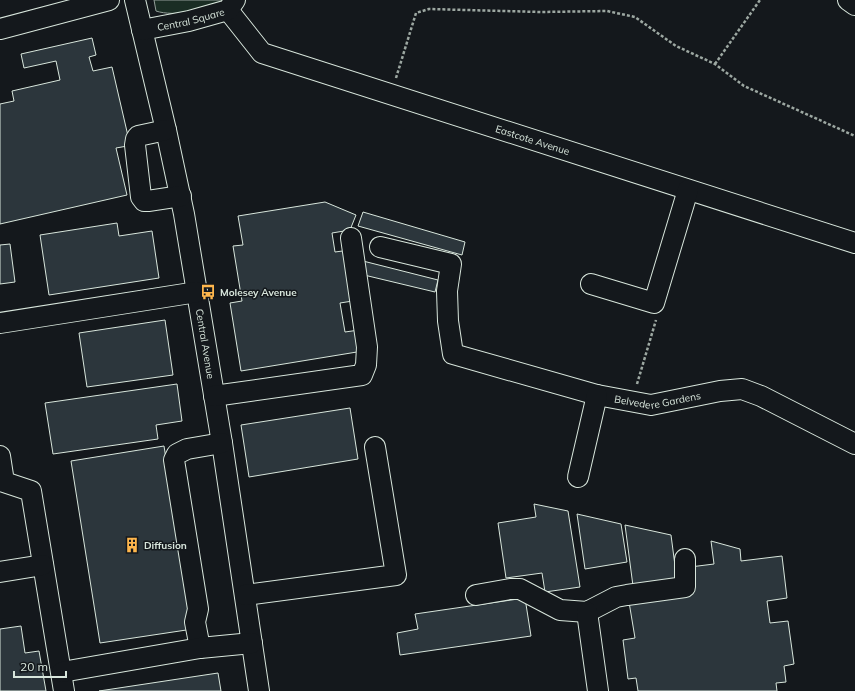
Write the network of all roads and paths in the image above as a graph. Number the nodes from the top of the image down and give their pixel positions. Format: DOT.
graph roads {
  1 [pos="109,0"];
  2 [pos="135,0"];
  3 [pos="760,0"];
  4 [pos="848,0"];
  5 [pos="232,5"];
  6 [pos="855,5"];
  7 [pos="0,28"];
  8 [pos="142,30"];
  9 [pos="715,64"];
  10 [pos="391,93"];
  11 [pos="166,130"];
  12 [pos="855,136"];
  13 [pos="688,190"];
  14 [pos="181,196"];
  15 [pos="351,238"];
  16 [pos="855,243"];
  17 [pos="380,247"];
  18 [pos="591,284"];
  19 [pos="197,292"];
  20 [pos="654,303"];
  21 [pos="0,323"];
  22 [pos="597,395"];
  23 [pos="214,396"];
  24 [pos="632,402"];
  25 [pos="222,443"];
  26 [pos="855,444"];
  27 [pos="375,447"];
  28 [pos="0,456"];
  29 [pos="578,476"];
  30 [pos="685,559"];
  31 [pos="43,565"];
  32 [pos="0,572"];
  33 [pos="476,594"];
  34 [pos="244,595"];
  35 [pos="587,612"];
  36 [pos="252,643"];
  37 [pos="200,648"];
  38 [pos="63,682"];
  39 [pos="259,691"];
  40 [pos="598,691"];
  1 -- 7 [label="street"];
  2 -- 8 [label="street, Central Avenue"];
  3 -- 9 [label="path"];
  4 -- 6 [label="street"];
  5 -- 8 [label="street, Central Square"];
  5 -- 10 [label="street, Eastcote Avenue"];
  8 -- 11 [label="street, Central Avenue"];
  9 -- 10 [label="path"];
  9 -- 12 [label="path"];
  10 -- 13 [label="street, Eastcote Avenue"];
  11 -- 14 [label="street, Central Avenue"];
  11 -- 14 [label="street"];
  13 -- 16 [label="street, Eastcote Avenue"];
  13 -- 20 [label="street"];
  14 -- 19 [label="street, Central Avenue"];
  15 -- 23 [label="street"];
  17 -- 22 [label="street, Belvedere Gardens"];
  18 -- 20 [label="street"];
  19 -- 21 [label="street"];
  19 -- 23 [label="street, Central Avenue"];
  20 -- 24 [label="path"];
  22 -- 24 [label="street, Belvedere Gardens"];
  22 -- 29 [label="street"];
  23 -- 25 [label="street, Central Avenue"];
  24 -- 26 [label="street, Belvedere Gardens"];
  25 -- 34 [label="street, Central Avenue"];
  25 -- 37 [label="street"];
  27 -- 34 [label="street"];
  28 -- 31 [label="street"];
  30 -- 35 [label="street"];
  31 -- 32 [label="street"];
  31 -- 38 [label="street"];
  33 -- 35 [label="street"];
  34 -- 36 [label="street, Central Avenue"];
  35 -- 40 [label="street"];
  36 -- 37 [label="street"];
  36 -- 39 [label="street, Central Avenue"];
  37 -- 38 [label="street"];
}
